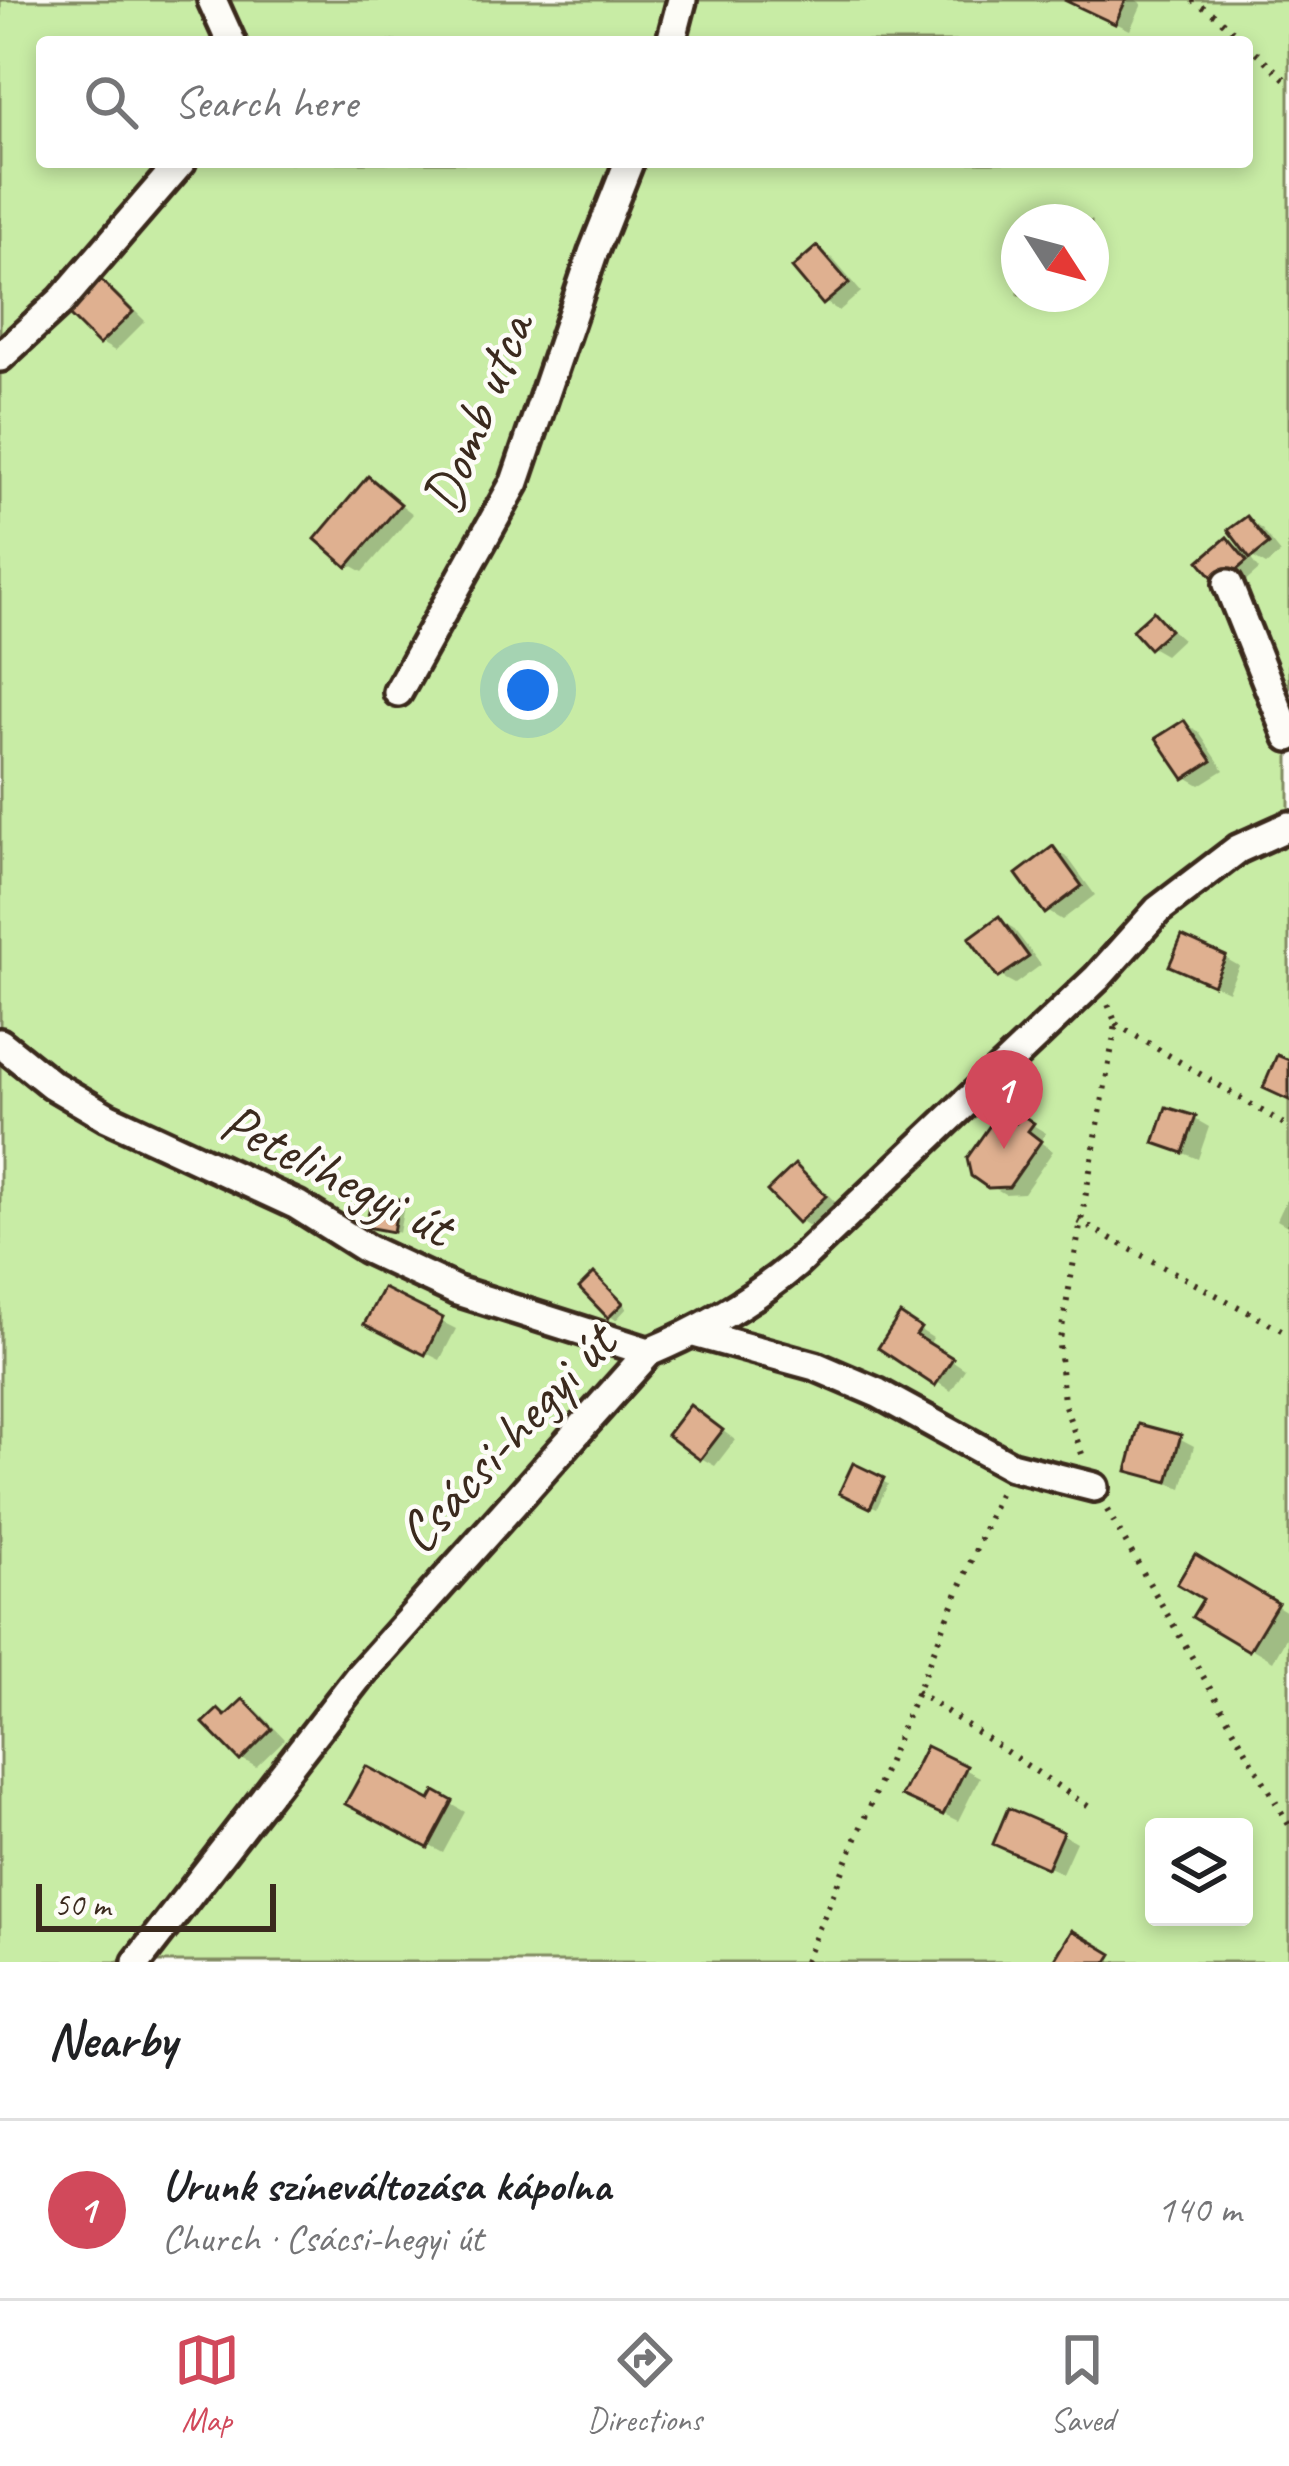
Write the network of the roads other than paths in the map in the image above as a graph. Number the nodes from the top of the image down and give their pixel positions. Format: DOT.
graph roads {
  1 [pos="212,0"];
  2 [pos="682,0"];
  3 [pos="227,36"];
  4 [pos="673,36"];
  5 [pos="176,168"];
  6 [pos="627,168"];
  7 [pos="0,357"];
  8 [pos="1228,584"];
  9 [pos="398,692"];
  10 [pos="1289,737"];
  11 [pos="1289,826"];
  12 [pos="0,1042"];
  13 [pos="694,1333"];
  14 [pos="649,1352"];
  15 [pos="1094,1487"];
  16 [pos="137,1962"];
  1 -- 3 [label="street"];
  2 -- 4 [label="street"];
  5 -- 7 [label="street"];
  6 -- 9 [label="street, Domb utca"];
  8 -- 10 [label="street"];
  11 -- 13 [label="street, Csácsi-hegyi út"];
  12 -- 14 [label="street, Petelihegyi út"];
  13 -- 14 [label="street, Csácsi-hegyi út"];
  13 -- 15 [label="street"];
  14 -- 16 [label="street, Csácsi-hegyi út"];
}
